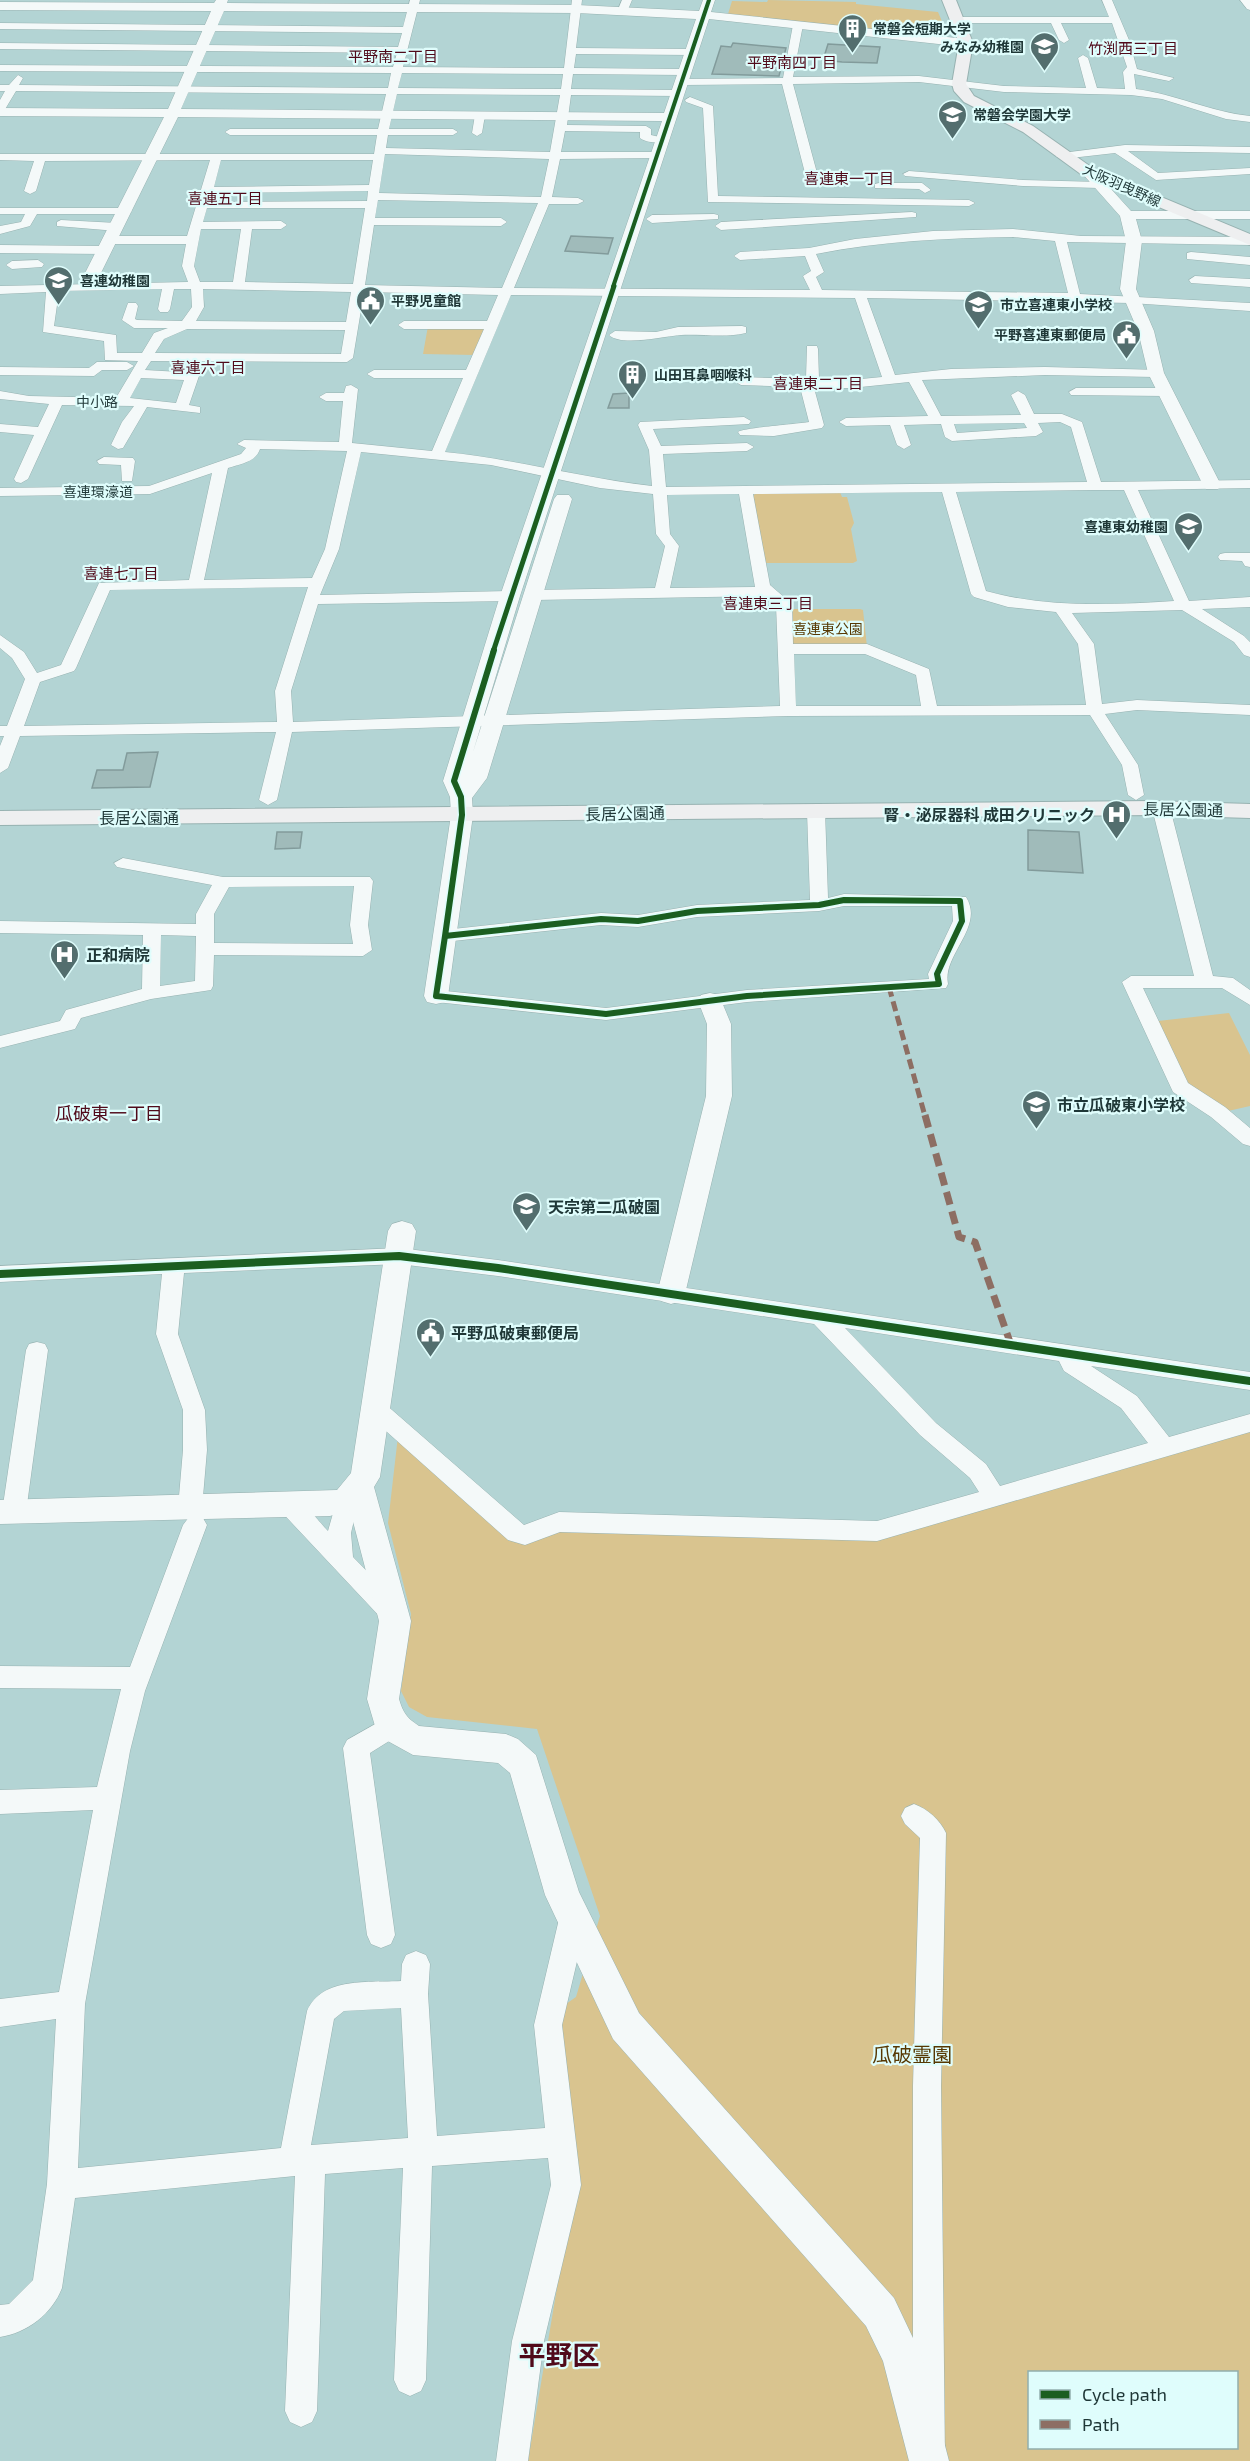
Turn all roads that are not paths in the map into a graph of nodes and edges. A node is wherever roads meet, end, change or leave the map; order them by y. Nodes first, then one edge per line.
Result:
1 (709, 0) edge
2 (721, 0) edge
3 (949, 0) edge
4 (1107, 0) edge
5 (1245, 0) edge
6 (63, 3) edge
7 (120, 4) edge
8 (221, 4) edge
9 (414, 5) edge
10 (577, 5) edge
11 (0, 6) edge
12 (624, 6) edge
13 (1250, 7) edge
14 (709, 16) junction
15 (957, 20) junction
16 (1055, 20) junction
17 (1116, 20) junction
18 (798, 25) junction
19 (0, 26) edge
20 (49, 26) junction
21 (210, 28) junction
22 (407, 30) junction
23 (1064, 34) dead end
24 (966, 43) junction
25 (0, 46) edge
26 (37, 46) junction
27 (201, 48) junction
28 (402, 50) junction
29 (571, 51) junction
30 (692, 52) junction
31 (1083, 58) dead end
32 (0, 68) edge
33 (24, 68) junction
34 (192, 69) junction
35 (397, 71) junction
36 (1132, 71) junction
37 (568, 72) junction
38 (1147, 74) junction
39 (1169, 78) dead end
40 (787, 82) junction
41 (958, 84) junction
42 (686, 86) junction
43 (0, 88) edge
44 (12, 88) junction
45 (183, 90) junction
46 (1092, 90) junction
47 (392, 91) junction
48 (566, 92) junction
49 (1131, 92) junction
50 (1152, 95) junction
51 (0, 112) edge
52 (172, 113) junction
53 (229, 114) junction
54 (386, 115) junction
55 (480, 116) junction
56 (671, 117) junction
57 (1250, 119) edge
58 (562, 122) junction
59 (0, 125) edge
60 (682, 127) dead end
61 (383, 132) junction
62 (453, 132) dead end
63 (477, 133) dead end
64 (663, 139) junction
65 (1116, 148) junction
66 (1250, 150) edge
67 (555, 156) junction
68 (1062, 156) junction
69 (0, 157) edge
70 (151, 157) junction
71 (40, 158) junction
72 (664, 160) junction
73 (218, 166) junction
74 (1250, 171) edge
75 (1088, 172) junction
76 (377, 173) junction
77 (811, 173) dead end
78 (909, 174) dead end
79 (342, 176) dead end
80 (1100, 185) junction
81 (879, 186) dead end
82 (208, 190) junction
83 (923, 190) junction
84 (971, 190) dead end
85 (30, 191) dead end
86 (544, 200) junction
87 (578, 201) dead end
88 (871, 202) junction
89 (927, 203) junction
90 (969, 203) dead end
91 (204, 205) junction
92 (262, 205) junction
93 (0, 211) edge
94 (33, 211) junction
95 (126, 211) junction
96 (654, 213) junction
97 (1189, 214) junction
98 (482, 215) dead end
99 (1127, 215) junction
100 (1250, 215) edge
101 (889, 216) junction
102 (371, 221) junction
103 (392, 221) junction
104 (501, 222) dead end
105 (198, 223) junction
106 (54, 224) dead end
107 (72, 225) junction
108 (281, 225) dead end
109 (247, 226) junction
110 (0, 230) edge
111 (63, 235) dead end
112 (918, 237) junction
113 (1060, 238) junction
114 (111, 239) junction
115 (192, 240) junction
116 (1134, 241) junction
117 (1250, 241) edge
118 (0, 249) edge
119 (28, 249) junction
120 (642, 251) dead end
121 (809, 252) junction
122 (740, 256) dead end
123 (1191, 256) dead end
124 (1250, 261) edge
125 (38, 264) dead end
126 (157, 272) dead end
127 (635, 272) dead end
128 (1196, 280) dead end
129 (1250, 284) edge
130 (87, 285) junction
131 (152, 286) junction
132 (169, 286) junction
133 (195, 286) junction
134 (53, 287) junction
135 (238, 287) junction
136 (0, 290) edge
137 (462, 291) junction
138 (356, 292) junction
139 (505, 292) junction
140 (620, 294) junction
141 (818, 295) junction
142 (860, 295) junction
143 (200, 298) junction
144 (1075, 298) junction
145 (1133, 299) junction
146 (132, 306) dead end
147 (164, 309) dead end
148 (1249, 310) edge
149 (186, 325) junction
150 (404, 325) dead end
151 (446, 325) junction
152 (491, 325) junction
153 (351, 326) junction
154 (742, 330) dead end
155 (615, 335) junction
156 (812, 349) dead end
157 (140, 366) junction
158 (0, 371) edge
159 (1156, 373) junction
160 (374, 374) dead end
161 (471, 374) junction
162 (914, 378) junction
163 (890, 380) junction
164 (741, 381) dead end
165 (810, 384) junction
166 (1076, 392) dead end
167 (1165, 392) junction
168 (1018, 394) dead end
169 (0, 395) edge
170 (326, 397) dead end
171 (57, 401) junction
172 (121, 401) junction
173 (144, 402) junction
174 (1028, 417) junction
175 (895, 420) junction
176 (942, 421) junction
177 (846, 422) dead end
178 (0, 428) edge
179 (43, 432) junction
180 (904, 445) dead end
181 (350, 447) junction
182 (747, 447) dead end
183 (656, 450) junction
184 (437, 455) junction
185 (221, 466) junction
186 (568, 467) junction
187 (127, 478) dead end
188 (21, 479) dead end
189 (1250, 484) edge
190 (1212, 485) junction
191 (1096, 487) junction
192 (1130, 487) junction
193 (948, 488) junction
194 (745, 490) junction
195 (661, 491) junction
196 (0, 492) edge
197 (1225, 557) dead end
198 (1250, 562) edge
199 (196, 582) junction
200 (317, 582) junction
201 (766, 591) junction
202 (662, 592) junction
203 (533, 595) junction
204 (510, 596) junction
205 (312, 600) junction
206 (1250, 602) edge
207 (1183, 604) junction
208 (1060, 608) junction
209 (0, 640) edge
210 (785, 649) junction
211 (1250, 652) edge
212 (33, 679) junction
213 (1095, 710) junction
214 (1250, 710) edge
215 (788, 711) junction
216 (930, 711) junction
217 (470, 722) junction
218 (492, 722) junction
219 (285, 728) junction
220 (6, 731) edge
221 (0, 768) edge
222 (1136, 795) junction
223 (1250, 797) edge
224 (268, 800) junction
225 (0, 802) edge
226 (461, 806) junction
227 (1161, 808) junction
228 (816, 811) junction
229 (1250, 811) edge
230 (0, 818) edge
231 (123, 863) dead end
232 (223, 882) junction
233 (819, 905) junction
234 (0, 927) edge
235 (152, 929) junction
236 (444, 936) junction
237 (205, 940) junction
238 (1205, 982) junction
239 (151, 993) junction
240 (436, 996) joint
241 (1250, 999) edge
242 (710, 1001) junction
243 (0, 1042) edge
244 (1250, 1139) edge
245 (401, 1243) junction
246 (174, 1266) junction
247 (0, 1274) edge
248 (671, 1294) junction
249 (820, 1316) junction
250 (37, 1350) dead end
251 (1068, 1353) junction
252 (1250, 1380) edge
253 (376, 1409) junction
254 (1250, 1423) edge
255 (1163, 1446) junction
256 (353, 1492) junction
257 (994, 1496) junction
258 (287, 1505) junction
259 (7, 1512) edge
260 (193, 1516) junction
261 (341, 1561) junction
262 (394, 1614) junction
263 (0, 1677) edge
264 (139, 1678) junction
265 (393, 1725) junction
266 (109, 1798) junction
267 (0, 1802) edge
268 (914, 1816) dead end
269 (573, 1919) junction
270 (381, 1935) dead end
271 (416, 1964) dead end
272 (414, 1994) junction
273 (71, 2004) junction
274 (0, 2013) edge
275 (561, 2142) junction
276 (420, 2152) junction
277 (302, 2161) junction
278 (62, 2184) junction
279 (0, 2321) edge
280 (410, 2380) dead end
281 (301, 2411) dead end
282 (512, 2461) edge
283 (929, 2461) edge

1 - 14 street
2 - 14 street
3 - 15 main road
4 - 17 street
5 - 13 street
6 - 7 street
6 - 11 street
6 - 20 street
7 - 8 street
8 - 9 street
8 - 21 street
9 - 10 street
9 - 22 street
10 - 12 street
10 - 29 street
12 - 14 street
14 - 18 street
14 - 30 street
14 - 42 street
15 - 16 street
15 - 24 main road
16 - 17 street
16 - 23 street
17 - 36 street
18 - 24 street
18 - 40 street
19 - 20 street
20 - 21 street
20 - 26 street
21 - 22 street
21 - 27 street
22 - 28 street
24 - 41 main road
25 - 26 street
26 - 27 street
26 - 33 street
27 - 28 street
27 - 34 street
28 - 35 street
29 - 30 street
29 - 37 street
30 - 42 street
31 - 46 street
32 - 33 street
33 - 34 street
33 - 44 street
34 - 35 street
34 - 45 street
35 - 37 street
35 - 47 street
36 - 38 street
36 - 49 street
37 - 42 street
37 - 48 street
38 - 39 street
38 - 50 street
40 - 41 street
40 - 42 street
40 - 77 street
41 - 46 street
41 - 68 main road, 大阪羽曳野線
42 - 48 street
42 - 56 street
42 - 60 street
42 - 88 street
43 - 44 street
44 - 45 street
44 - 51 street
45 - 47 street
45 - 52 street
46 - 49 street
47 - 48 street
47 - 54 street
48 - 58 street
49 - 50 street
50 - 57 street
51 - 52 street
51 - 59 street
52 - 53 street
52 - 70 street
53 - 54 street
53 - 61 street
54 - 55 street
54 - 61 street
55 - 58 street
55 - 63 street
56 - 58 street
56 - 64 street
58 - 64 street
58 - 67 street
61 - 62 street
61 - 76 street
64 - 72 street
65 - 66 street
65 - 68 street
65 - 74 street
67 - 72 street
67 - 76 street
67 - 86 street
68 - 75 main road, 大阪羽曳野線
69 - 71 street
70 - 71 street
70 - 73 street
70 - 95 street
71 - 85 street
72 - 96 street
72 - 140 street
73 - 76 street
73 - 76 street
73 - 82 street
75 - 80 street
75 - 97 main road, 大阪羽曳野線
76 - 79 street
76 - 82 street
76 - 86 street
76 - 92 street
76 - 102 street
78 - 80 street
80 - 99 street
81 - 83 street
82 - 91 street
83 - 84 street
83 - 89 street
86 - 87 street
86 - 139 street
88 - 89 street
88 - 101 street
89 - 90 street
89 - 101 street
91 - 92 street
91 - 105 street
92 - 105 street
93 - 94 street
94 - 95 street
94 - 110 street
95 - 114 street
96 - 101 street
96 - 120 street
97 - 99 street
97 - 100 street
97 - 117 main road, 大阪羽曳野線
98 - 103 street
99 - 116 street
101 - 112 street
102 - 103 street
102 - 138 street
103 - 104 street
105 - 109 street
105 - 115 street
106 - 107 street
107 - 111 street
107 - 114 street
108 - 109 street
109 - 135 street
112 - 113 street
112 - 121 street
113 - 116 street
113 - 144 street
114 - 115 street
114 - 119 street
114 - 130 street
115 - 133 street
116 - 117 street
116 - 145 street
118 - 119 street
119 - 125 street
121 - 122 street
121 - 141 street
123 - 124 street
126 - 131 street
127 - 140 street
128 - 129 street
130 - 131 street
130 - 134 street
131 - 132 street
132 - 133 street
132 - 147 street
133 - 135 street
133 - 143 street
134 - 136 street
134 - 157 street
135 - 138 street
137 - 138 street
137 - 139 street
137 - 151 street
138 - 143 street
138 - 153 street
139 - 140 street
139 - 152 street
140 - 141 street
140 - 155 street
140 - 186 street
141 - 142 street
142 - 144 street
142 - 163 street
143 - 149 street
144 - 145 street
145 - 148 street
145 - 159 street
146 - 149 street
149 - 153 street
149 - 157 street
150 - 151 street
151 - 152 street
152 - 161 street
153 - 157 street
154 - 155 street
155 - 186 street
156 - 165 street
157 - 158 street
157 - 172 street
157 - 173 street, 中小路
159 - 162 street
159 - 167 street
160 - 161 street
161 - 184 street
162 - 163 street
162 - 176 street
163 - 165 street
164 - 165 street
165 - 183 street
166 - 167 street
167 - 190 street
168 - 174 street
169 - 171 street, 中小路
170 - 181 street
171 - 172 street, 中小路
171 - 179 street
172 - 173 street, 中小路
173 - 187 street
174 - 176 street
174 - 176 street
174 - 191 street
175 - 176 street
175 - 177 street
175 - 180 street
178 - 179 street
179 - 188 street
181 - 184 street
181 - 185 street, 喜連環濠道
181 - 200 street
182 - 183 street
183 - 195 street
184 - 186 street
185 - 196 street, 喜連環濠道
185 - 199 street
186 - 195 street
186 - 203 street
186 - 204 street
189 - 190 street
190 - 192 street
191 - 192 street
191 - 193 street
192 - 207 street
193 - 194 street
193 - 208 street
194 - 195 street
194 - 201 street
195 - 202 street
197 - 198 street
199 - 200 street
199 - 212 street
200 - 205 street
201 - 202 street
201 - 210 street
202 - 203 street
203 - 218 street
204 - 205 street
204 - 217 street
205 - 219 street
206 - 207 street
207 - 208 street
207 - 211 street
208 - 213 street
209 - 212 street
210 - 215 street
210 - 216 street
212 - 220 street
213 - 214 street
213 - 216 street
213 - 222 street
215 - 216 street
215 - 218 street
217 - 218 street
217 - 219 street
217 - 226 street
218 - 226 street
219 - 220 street
219 - 224 street
220 - 221 street
222 - 223 main road, 長居公園通
222 - 226 main road, 長居公園通
224 - 225 main road, 長居公園通
224 - 226 main road, 長居公園通
226 - 228 main road, 長居公園通
226 - 230 main road, 長居公園通
226 - 236 street
227 - 228 main road, 長居公園通
227 - 229 main road, 長居公園通
227 - 238 street
228 - 233 street
231 - 232 street
232 - 237 street
232 - 237 street
233 - 236 street
233 - 242 street
234 - 235 street
235 - 237 street
235 - 239 street
236 - 240 street
237 - 239 street
238 - 241 street
238 - 244 street
239 - 243 street
240 - 242 street
242 - 248 street
245 - 246 street
245 - 248 street
245 - 253 street
246 - 247 street
246 - 260 street
248 - 249 street
249 - 251 street
249 - 257 street
250 - 259 street
251 - 252 street
251 - 255 street
253 - 256 street
253 - 257 street
254 - 255 street
255 - 257 street
256 - 258 street
256 - 261 street
256 - 262 street
258 - 260 street
258 - 261 street
259 - 260 street
260 - 264 street
261 - 262 street
262 - 265 street
263 - 264 street
264 - 266 street
265 - 269 street
265 - 270 street
266 - 267 street
266 - 273 street
268 - 283 street
269 - 275 street
269 - 283 street
271 - 272 street
272 - 276 street
272 - 277 street
273 - 274 street
273 - 278 street
275 - 276 street
275 - 282 street
276 - 277 street
276 - 280 street
277 - 278 street
277 - 281 street
278 - 279 street

